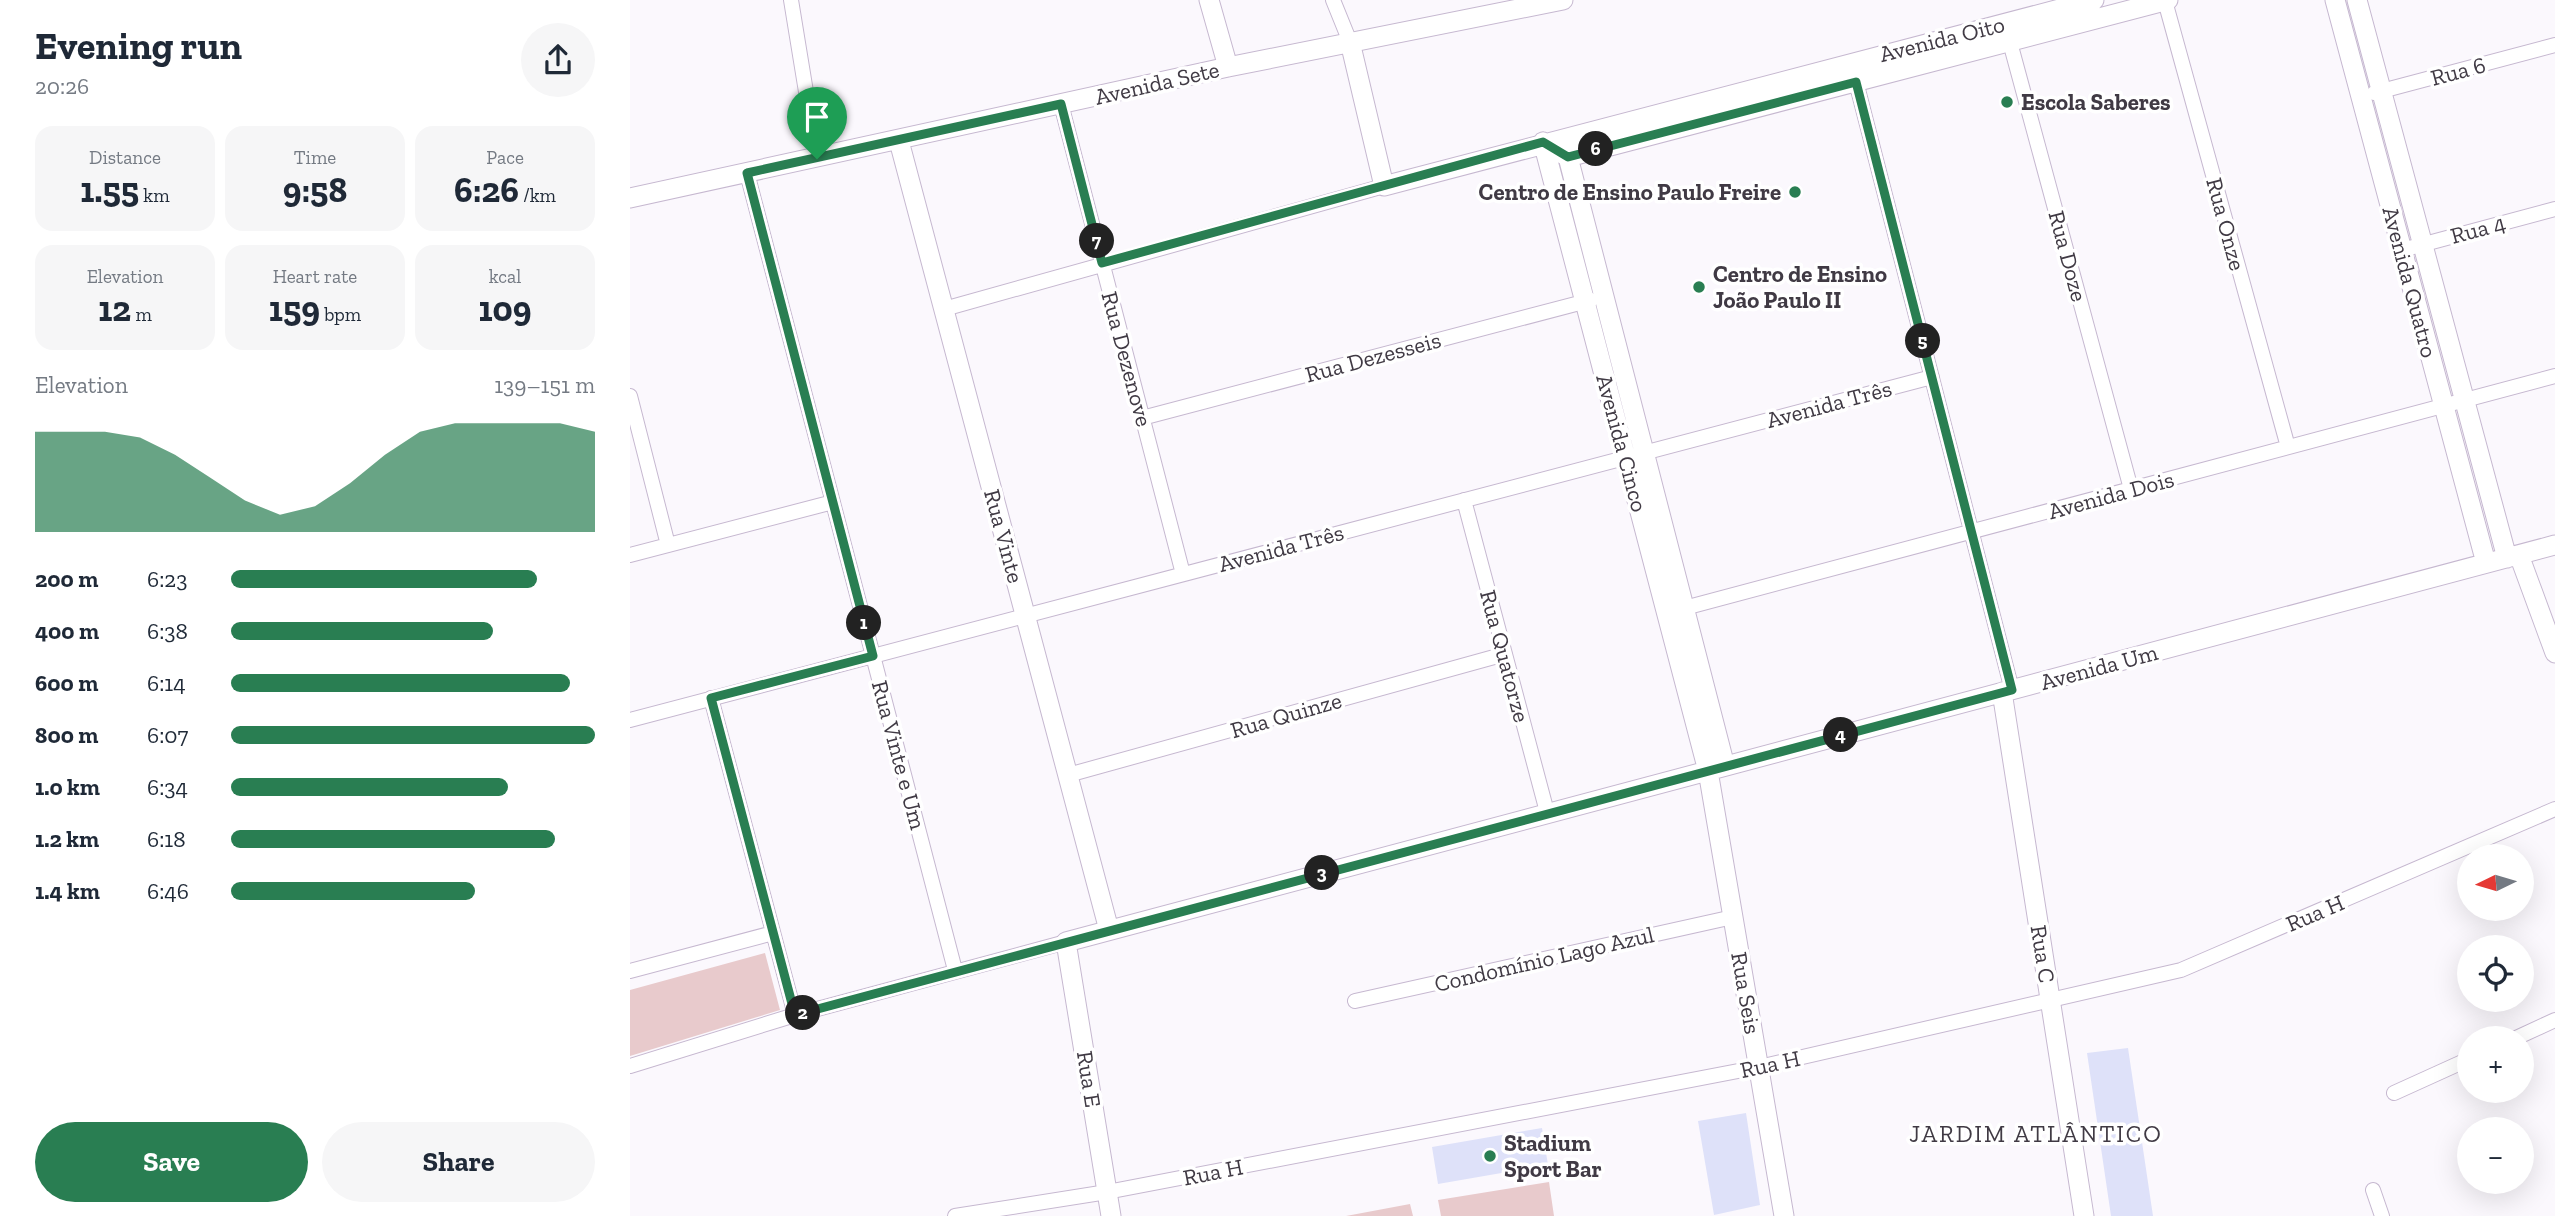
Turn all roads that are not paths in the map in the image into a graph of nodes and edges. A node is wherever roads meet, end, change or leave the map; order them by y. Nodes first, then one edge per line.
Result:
1 (792, 0) edge
2 (1209, 0) edge
3 (1333, 0) edge
4 (2094, 0) edge
5 (2166, 0) edge
6 (2335, 0) edge
7 (2357, 0) edge
8 (1557, 1) edge
9 (2007, 32) junction
10 (1350, 42) junction
11 (2555, 45) edge
12 (1228, 67) junction
13 (1854, 72) junction
14 (2382, 91) junction
15 (2361, 97) junction
16 (1061, 104) junction
17 (899, 141) junction
18 (1543, 142) junction
19 (1568, 157) junction
20 (817, 159) junction
21 (747, 173) junction
22 (1384, 186) junction
23 (630, 198) edge
24 (2555, 209) edge
25 (2423, 244) junction
26 (2402, 250) junction
27 (1102, 263) junction
28 (1595, 300) junction
29 (944, 309) junction
30 (2555, 376) edge
31 (1932, 377) junction
32 (630, 396) edge
33 (2465, 401) junction
34 (2444, 406) junction
35 (1142, 418) junction
36 (2288, 447) junction
37 (1635, 455) junction
38 (2132, 489) junction
39 (1464, 500) junction
40 (832, 502) junction
41 (1973, 531) junction
42 (668, 545) junction
43 (2555, 545) edge
44 (630, 555) edge
45 (2513, 556) junction
46 (2486, 563) junction
47 (1183, 574) junction
48 (1675, 611) junction
49 (1026, 615) junction
50 (2555, 653) edge
51 (1504, 654) junction
52 (873, 656) junction
53 (2007, 691) junction
54 (711, 698) junction
55 (630, 720) edge
56 (1716, 769) junction
57 (1068, 775) junction
58 (2555, 809) edge
59 (1547, 813) junction
60 (1733, 917) junction
61 (1110, 930) junction
62 (773, 933) junction
63 (1066, 942) junction
64 (955, 970) junction
65 (630, 971) edge
66 (2050, 1000) junction
67 (1355, 1001) dead end
68 (795, 1015) junction
69 (2555, 1020) edge
70 (2534, 1030) edge
71 (2457, 1064) edge
72 (630, 1066) edge
73 (1759, 1068) junction
74 (2394, 1093) dead end
75 (2374, 1190) dead end
76 (1107, 1192) junction
77 (955, 1216) edge
78 (1111, 1216) edge
79 (1784, 1216) edge
80 (2084, 1216) edge
81 (2382, 1216) edge

1 - 20 street
2 - 12 street
3 - 10 street
4 - 9 street, Avenida Oito
5 - 9 street
5 - 36 street, Rua Onze
6 - 15 street, Avenida Quatro
7 - 14 street, Avenida Quatro
8 - 10 street, Avenida Sete
9 - 13 street, Avenida Oito
9 - 38 street, Rua Doze
10 - 12 street, Avenida Sete
10 - 22 street
11 - 14 street, Rua 6
12 - 16 street, Avenida Sete
13 - 18 street, Avenida Oito
13 - 19 street
13 - 31 street
14 - 15 street, Rua 6
14 - 25 street, Avenida Quatro
15 - 26 street, Avenida Quatro
16 - 17 street, Avenida Sete
16 - 27 street, Rua Dezenove
17 - 20 street, Avenida Sete
17 - 29 street, Rua Vinte
18 - 19 street
18 - 22 street, Avenida Oito
18 - 28 street, Avenida Cinco
19 - 28 street, Avenida Cinco
20 - 21 street, Avenida Sete
21 - 23 street, Avenida Sete
21 - 40 street, Rua Vinte e Um
22 - 27 street
24 - 25 street, Rua 4
25 - 26 street, Rua 4
25 - 33 street, Avenida Quatro
26 - 34 street, Avenida Quatro
27 - 29 street
27 - 35 street, Rua Dezenove
28 - 35 street, Rua Dezesseis
28 - 37 street, Avenida Cinco
29 - 49 street, Rua Vinte
30 - 33 street, Avenida Dois
31 - 37 street, Avenida Três
31 - 41 street
32 - 42 street
33 - 34 street, Avenida Dois
33 - 45 street, Avenida Quatro
34 - 36 street, Avenida Dois
34 - 46 street, Avenida Quatro
35 - 47 street, Rua Dezenove
36 - 38 street, Avenida Dois
37 - 39 street, Avenida Três
37 - 48 street, Avenida Cinco
38 - 41 street, Avenida Dois
39 - 47 street, Avenida Três
39 - 51 street, Rua Quatorze
40 - 42 street
40 - 52 street, Rua Vinte e Um
41 - 48 street, Avenida Dois
41 - 53 street
42 - 44 street
43 - 45 street, Avenida Um
45 - 46 street, Avenida Um
45 - 50 street, Avenida Quatro
46 - 53 street, Avenida Um
47 - 49 street, Avenida Três
48 - 56 street, Avenida Cinco
49 - 52 street, Avenida Três
49 - 57 street, Rua Vinte
51 - 57 street, Rua Quinze
51 - 59 street, Rua Quatorze
52 - 54 street, Avenida Três
52 - 64 street, Rua Vinte e Um
53 - 56 street, Avenida Um
53 - 66 street, Rua C
54 - 55 street, Avenida Três
54 - 62 street
56 - 59 street, Avenida Um
56 - 60 street, Rua Seis
57 - 61 street, Rua Vinte
58 - 66 street, Rua H
59 - 61 street, Avenida Um
60 - 67 street, Condomínio Lago Azul
60 - 73 street, Rua Seis
61 - 63 street, Avenida Um
62 - 65 street
62 - 68 street
63 - 64 street, Avenida Um
63 - 76 street, Rua E
64 - 68 street, Avenida Um
66 - 73 street, Rua H
66 - 80 street, Rua C
68 - 72 street, Avenida Um
69 - 70 street
71 - 74 street
73 - 76 street, Rua H
73 - 79 street, Rua Seis
75 - 81 street
76 - 77 street, Rua H
76 - 78 street, Rua E

